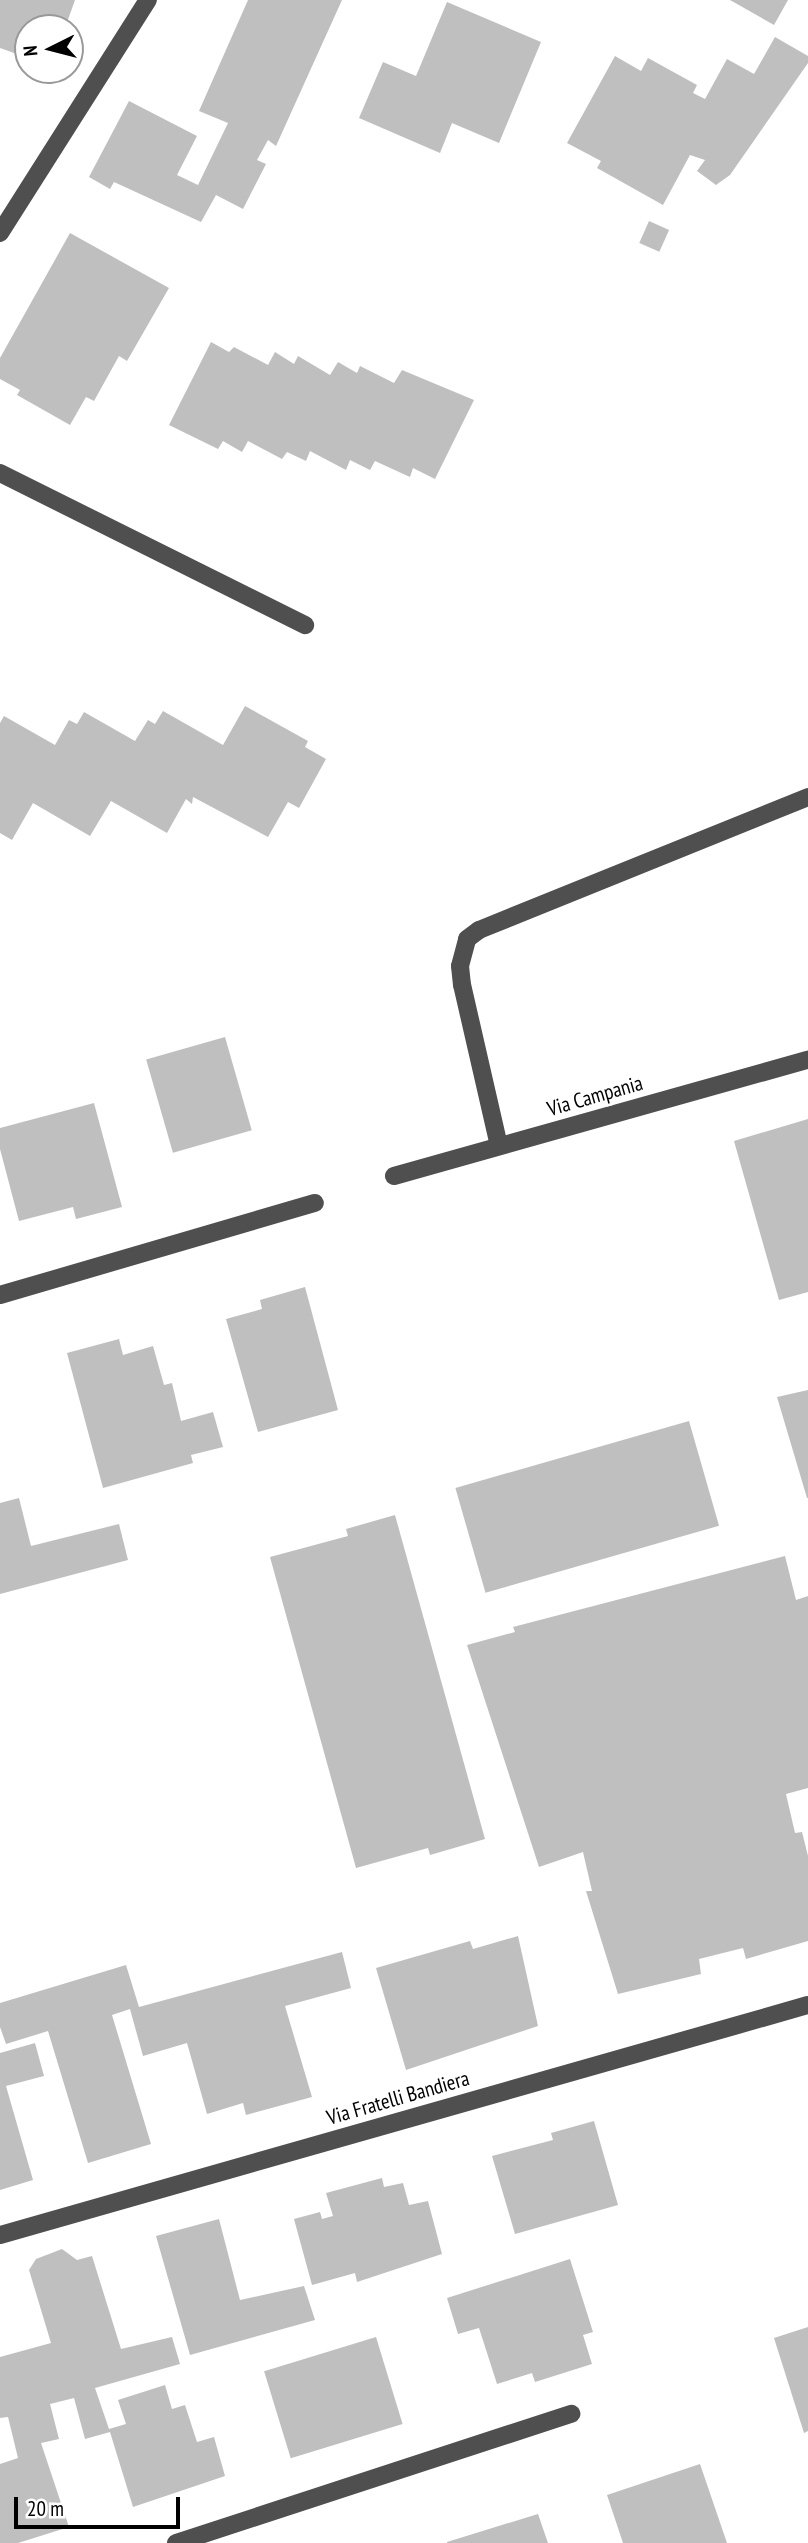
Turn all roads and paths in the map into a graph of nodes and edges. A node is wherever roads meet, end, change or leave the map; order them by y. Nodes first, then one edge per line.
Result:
1 (148, 0) edge
2 (0, 233) edge
3 (0, 473) edge
4 (306, 625) dead end
5 (808, 797) edge
6 (808, 1060) edge
7 (499, 1146) junction
8 (394, 1176) dead end
9 (315, 1203) dead end
10 (0, 1294) edge
11 (808, 2005) edge
12 (0, 2235) edge
13 (571, 2414) dead end
14 (176, 2543) edge

1 - 2 street
3 - 4 street
5 - 7 street
6 - 7 street, Via Campania
7 - 8 street, Via Campania
9 - 10 street
11 - 12 street, Via Fratelli Bandiera
13 - 14 street

